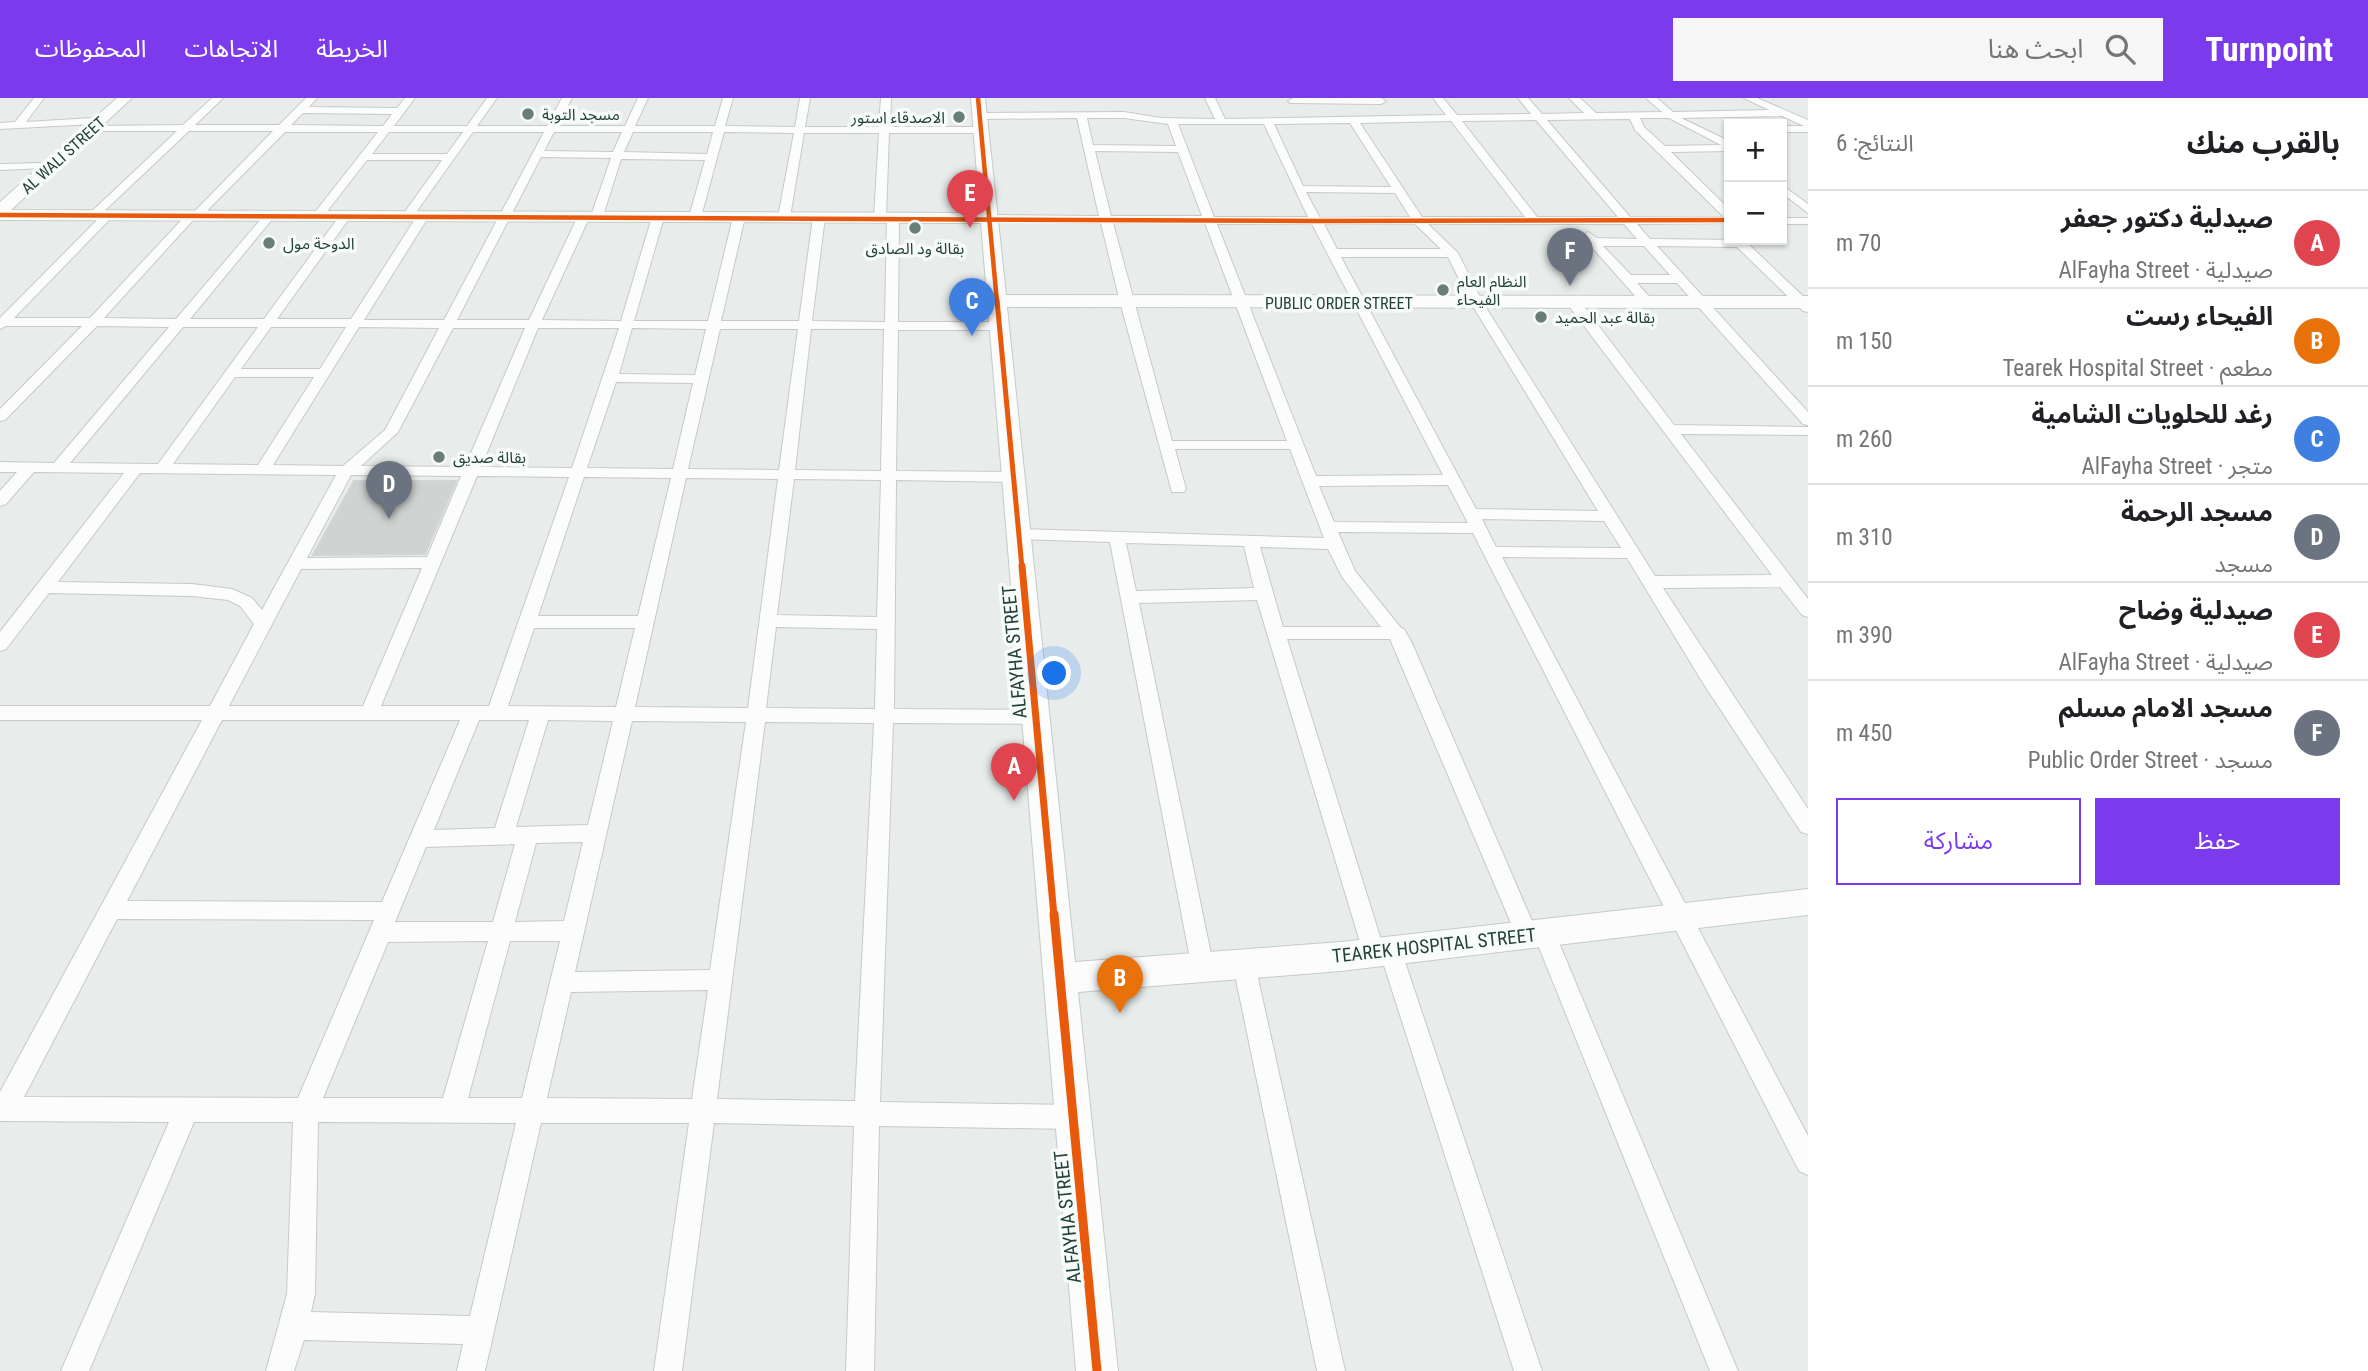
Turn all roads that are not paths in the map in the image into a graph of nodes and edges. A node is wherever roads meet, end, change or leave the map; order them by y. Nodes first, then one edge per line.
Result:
1 (38, 98) edge
2 (117, 98) edge
3 (125, 98) edge
4 (218, 98) edge
5 (312, 98) edge
6 (411, 98) edge
7 (492, 98) edge
8 (567, 98) edge
9 (643, 98) edge
10 (728, 98) edge
11 (805, 98) edge
12 (886, 98) edge
13 (1210, 98) edge
14 (1438, 98) edge
15 (1523, 98) edge
16 (1574, 98) edge
17 (1651, 98) edge
18 (1749, 98) edge
19 (1292, 99) edge
20 (1379, 100) edge
21 (301, 110) junction
22 (400, 111) junction
23 (1787, 113) junction
24 (1631, 114) junction
25 (1667, 114) junction
26 (979, 115) edge
27 (1592, 115) junction
28 (1081, 116) junction
29 (1539, 116) junction
30 (1352, 118) junction
31 (1395, 118) junction
32 (1455, 118) junction
33 (1304, 120) junction
34 (1172, 121) junction
35 (1267, 121) junction
36 (1222, 122) junction
37 (19, 124) junction
38 (93, 124) junction
39 (0, 126) edge
40 (1804, 127) edge
41 (186, 128) junction
42 (282, 128) junction
43 (387, 128) junction
44 (472, 128) junction
45 (1695, 128) junction
46 (1718, 128) dead end
47 (551, 129) junction
48 (628, 129) junction
49 (719, 130) junction
50 (799, 130) junction
51 (884, 130) junction
52 (1808, 137) edge
53 (1724, 143) edge
54 (1724, 146) edge
55 (1091, 148) junction
56 (1183, 149) junction
57 (1662, 149) junction
58 (538, 154) junction
59 (448, 156) junction
60 (617, 156) junction
61 (712, 157) junction
62 (364, 158) junction
63 (41, 166) junction
64 (0, 168) edge
65 (1299, 189) junction
66 (1398, 190) junction
67 (1787, 192) edge
68 (0, 201) edge
69 (1808, 211) edge
70 (0, 213) edge
71 (101, 215) junction
72 (195, 215) junction
73 (270, 215) junction
74 (318, 216) junction
75 (345, 216) junction
76 (415, 216) junction
77 (504, 216) junction
78 (591, 216) junction
79 (658, 216) junction
80 (695, 217) junction
81 (739, 217) junction
82 (784, 217) junction
83 (819, 217) junction
84 (887, 217) junction
85 (988, 218) junction
86 (1107, 218) junction
87 (1724, 218) edge
88 (1534, 219) junction
89 (1573, 219) junction
90 (1626, 219) junction
91 (1724, 219) edge
92 (1211, 220) junction
93 (1317, 221) junction
94 (1787, 221) edge
95 (1808, 221) edge
96 (1419, 222) junction
97 (1724, 241) edge
98 (1593, 242) junction
99 (1647, 242) junction
100 (1743, 245) edge
101 (1333, 253) junction
102 (1452, 253) junction
103 (1628, 279) junction
104 (1681, 279) junction
105 (1126, 302) junction
106 (1240, 302) junction
107 (1358, 302) junction
108 (1477, 303) junction
109 (1574, 303) junction
110 (1649, 303) junction
111 (1703, 303) junction
112 (1806, 304) edge
113 (997, 314) junction
114 (1, 323) edge
115 (92, 324) junction
116 (176, 324) junction
117 (265, 325) junction
118 (353, 325) junction
119 (448, 325) junction
120 (533, 325) junction
121 (805, 325) junction
122 (626, 326) junction
123 (712, 326) junction
124 (891, 326) junction
125 (231, 373) junction
126 (322, 373) junction
127 (610, 378) junction
128 (701, 379) junction
129 (0, 417) edge
130 (1808, 421) edge
131 (1669, 429) junction
132 (1808, 431) edge
133 (1165, 445) junction
134 (1295, 445) junction
135 (0, 467) edge
136 (30, 467) junction
137 (58, 468) junction
138 (135, 469) junction
139 (162, 469) junction
140 (262, 471) junction
141 (345, 472) junction
142 (471, 472) junction
143 (576, 472) junction
144 (680, 474) junction
145 (784, 475) junction
146 (888, 476) junction
147 (1014, 477) junction
148 (1452, 480) junction
149 (1310, 481) junction
150 (1178, 489) dead end
151 (0, 500) edge
152 (1610, 516) junction
153 (1475, 521) junction
154 (1328, 527) junction
155 (1019, 534) junction
156 (1117, 538) junction
157 (1251, 542) junction
158 (1334, 544) junction
159 (1491, 552) junction
160 (1634, 553) junction
161 (432, 562) junction
162 (296, 564) junction
163 (1786, 581) junction
164 (1652, 582) junction
165 (44, 587) junction
166 (1264, 594) junction
167 (1127, 597) junction
168 (1808, 611) edge
169 (768, 621) junction
170 (526, 622) junction
171 (644, 622) junction
172 (886, 623) junction
173 (264, 624) junction
174 (1274, 633) junction
175 (1398, 633) junction
176 (1, 642) edge
177 (0, 713) edge
178 (216, 713) junction
179 (369, 713) junction
180 (496, 713) junction
181 (541, 713) junction
182 (472, 714) junction
183 (624, 714) junction
184 (756, 715) junction
185 (884, 715) junction
186 (1037, 718) junction
187 (1808, 826) edge
188 (595, 833) junction
189 (528, 835) junction
190 (503, 836) junction
191 (419, 839) junction
192 (1808, 902) edge
193 (113, 910) junction
194 (389, 911) junction
195 (1679, 917) junction
196 (502, 931) junction
197 (573, 931) junction
198 (380, 932) junction
199 (1536, 934) junction
200 (1382, 951) junction
201 (1244, 965) junction
202 (1203, 968) junction
203 (1060, 978) junction
204 (719, 980) junction
205 (562, 982) junction
206 (2, 1109) edge
207 (306, 1109) junction
208 (186, 1110) junction
209 (452, 1110) junction
210 (533, 1110) junction
211 (702, 1111) junction
212 (867, 1114) junction
213 (1073, 1117) junction
214 (1808, 1162) edge
215 (294, 1326) junction
216 (480, 1330) junction
217 (75, 1371) edge
218 (280, 1371) edge
219 (471, 1371) edge
220 (668, 1371) edge
221 (860, 1371) edge
222 (1097, 1371) edge
223 (1331, 1371) edge
224 (1528, 1371) edge
225 (1724, 1371) edge

1 - 37 street
2 - 38 street, AL WALI STREET
3 - 38 street, AL WALI STREET
4 - 41 street
5 - 21 street
6 - 22 street
7 - 44 street
8 - 47 street
9 - 48 street
10 - 49 street
11 - 50 street
12 - 51 street
13 - 36 street
14 - 32 street
15 - 29 street
16 - 27 street
17 - 25 street
18 - 23 street
19 - 20 street
19 - 33 street
20 - 31 street
21 - 22 street
21 - 42 street
22 - 43 street
23 - 25 street
23 - 40 street
24 - 25 street
24 - 27 street
24 - 57 street
25 - 45 street
26 - 28 street
26 - 51 street
26 - 85 street, ALFAYHA STREET
27 - 29 street
28 - 34 street
28 - 55 street
29 - 32 street
29 - 90 street
30 - 31 street
30 - 33 street
30 - 66 street
31 - 32 street
32 - 88 street
33 - 35 street
34 - 36 street
34 - 56 street
35 - 36 street
35 - 65 street
37 - 38 street
37 - 39 street
38 - 41 street
38 - 63 street, AL WALI STREET
38 - 70 street, AL WALI STREET
40 - 52 street
41 - 42 street
41 - 71 street
42 - 43 street
42 - 72 street
43 - 44 street
43 - 62 street
44 - 47 street
44 - 59 street
45 - 46 street
45 - 53 street
47 - 48 street
47 - 58 street
48 - 49 street
48 - 60 street
49 - 50 street
49 - 61 street
50 - 51 street
50 - 82 street
51 - 84 street
54 - 57 street
55 - 56 street
55 - 86 street
56 - 92 street
57 - 87 street
58 - 60 street
58 - 77 street
59 - 62 street
59 - 76 street
60 - 61 street
60 - 78 street
61 - 80 street
62 - 74 street
63 - 64 street
63 - 68 street, AL WALI STREET
65 - 66 street
65 - 93 street
66 - 96 street
67 - 69 street
70 - 71 street
71 - 72 street
71 - 114 street
72 - 73 street
72 - 115 street
73 - 74 street
73 - 116 street
74 - 75 street
75 - 76 street
75 - 117 street
76 - 77 street
76 - 118 street
77 - 78 street
77 - 119 street
78 - 79 street
78 - 120 street
79 - 80 street
79 - 122 street
80 - 81 street
81 - 82 street
81 - 123 street
82 - 83 street
83 - 84 street
83 - 121 street
84 - 85 street
84 - 124 street
85 - 86 street
85 - 113 street, ALFAYHA STREET
86 - 92 street
86 - 105 street
88 - 89 street
88 - 96 street
89 - 90 street
89 - 98 street
90 - 91 street
90 - 99 street
92 - 93 street
92 - 106 street
93 - 96 street
93 - 101 street
94 - 95 street
96 - 102 street
97 - 99 street
98 - 99 street
98 - 103 street
99 - 104 street
100 - 112 street
101 - 102 street
101 - 107 street
102 - 108 street
103 - 104 street
103 - 110 street
104 - 111 street
105 - 106 street, PUBLIC ORDER STREET
105 - 113 street, PUBLIC ORDER STREET
105 - 133 street
106 - 107 street, PUBLIC ORDER STREET
106 - 134 street
107 - 108 street, PUBLIC ORDER STREET
107 - 148 street
108 - 109 street, PUBLIC ORDER STREET
108 - 152 street
109 - 110 street, PUBLIC ORDER STREET
109 - 131 street
110 - 111 street, PUBLIC ORDER STREET
111 - 112 street, PUBLIC ORDER STREET
111 - 130 street
113 - 124 street
113 - 147 street, ALFAYHA STREET
114 - 115 street
115 - 116 street
115 - 129 street
116 - 117 street
116 - 137 street
117 - 118 street
117 - 125 street
118 - 119 street
118 - 126 street
119 - 120 street
119 - 141 street
120 - 122 street
120 - 142 street
121 - 123 street
121 - 124 street
121 - 145 street
122 - 123 street
122 - 127 street
123 - 128 street
124 - 146 street
125 - 126 street
125 - 139 street
126 - 140 street
127 - 128 street
127 - 143 street
128 - 144 street
131 - 132 street
131 - 163 street
133 - 134 street
133 - 150 street
134 - 149 street
135 - 136 street
136 - 137 street
136 - 151 street
137 - 138 street
138 - 139 street
138 - 165 street
139 - 140 street
140 - 141 street
141 - 142 street
141 - 162 street
142 - 143 street
142 - 161 street
143 - 144 street
143 - 170 street
144 - 145 street
144 - 171 street
145 - 146 street
145 - 169 street
146 - 147 street
146 - 172 street
147 - 155 street, ALFAYHA STREET
148 - 149 street
148 - 153 street
149 - 154 street
152 - 153 street
152 - 160 street
153 - 154 street
153 - 159 street
154 - 158 street
155 - 156 street
155 - 186 street, ALFAYHA STREET
156 - 157 street
156 - 167 street
157 - 158 street
157 - 166 street
158 - 175 street
159 - 160 street
159 - 195 street
160 - 164 street
161 - 162 street
161 - 179 street
162 - 173 street
163 - 164 street
163 - 168 street
164 - 187 street
165 - 173 street
165 - 176 street
166 - 167 street
166 - 174 street
167 - 202 street
169 - 172 street
169 - 184 street
170 - 171 street
170 - 180 street
171 - 183 street
172 - 185 street
173 - 178 street
174 - 175 street
174 - 200 street
175 - 199 street
177 - 178 street
178 - 179 street
178 - 193 street
179 - 182 street
180 - 181 street
180 - 182 street
181 - 183 street
181 - 190 street
182 - 191 street
183 - 184 street
183 - 188 street
184 - 185 street
184 - 204 street
185 - 186 street
185 - 212 street
186 - 203 street, ALFAYHA STREET
188 - 189 street
188 - 197 street
189 - 190 street
189 - 196 street
190 - 191 street
191 - 194 street
192 - 195 street, TEAREK HOSPITAL STREET
193 - 194 street
193 - 206 street
194 - 198 street
195 - 199 street, TEAREK HOSPITAL STREET
195 - 214 street
196 - 197 street
196 - 198 street
196 - 209 street
197 - 205 street
198 - 207 street
199 - 200 street, TEAREK HOSPITAL STREET
199 - 225 street
200 - 201 street, TEAREK HOSPITAL STREET
200 - 224 street
201 - 202 street, TEAREK HOSPITAL STREET
201 - 223 street
202 - 203 street, TEAREK HOSPITAL STREET
203 - 213 street, ALFAYHA STREET
204 - 205 street
204 - 211 street
205 - 210 street
206 - 208 street
207 - 208 street
207 - 209 street
207 - 215 street
208 - 217 street
209 - 210 street
210 - 211 street
210 - 216 street
211 - 212 street
211 - 220 street
212 - 213 street
212 - 221 street
213 - 222 street, ALFAYHA STREET
215 - 216 street
215 - 218 street
216 - 219 street

